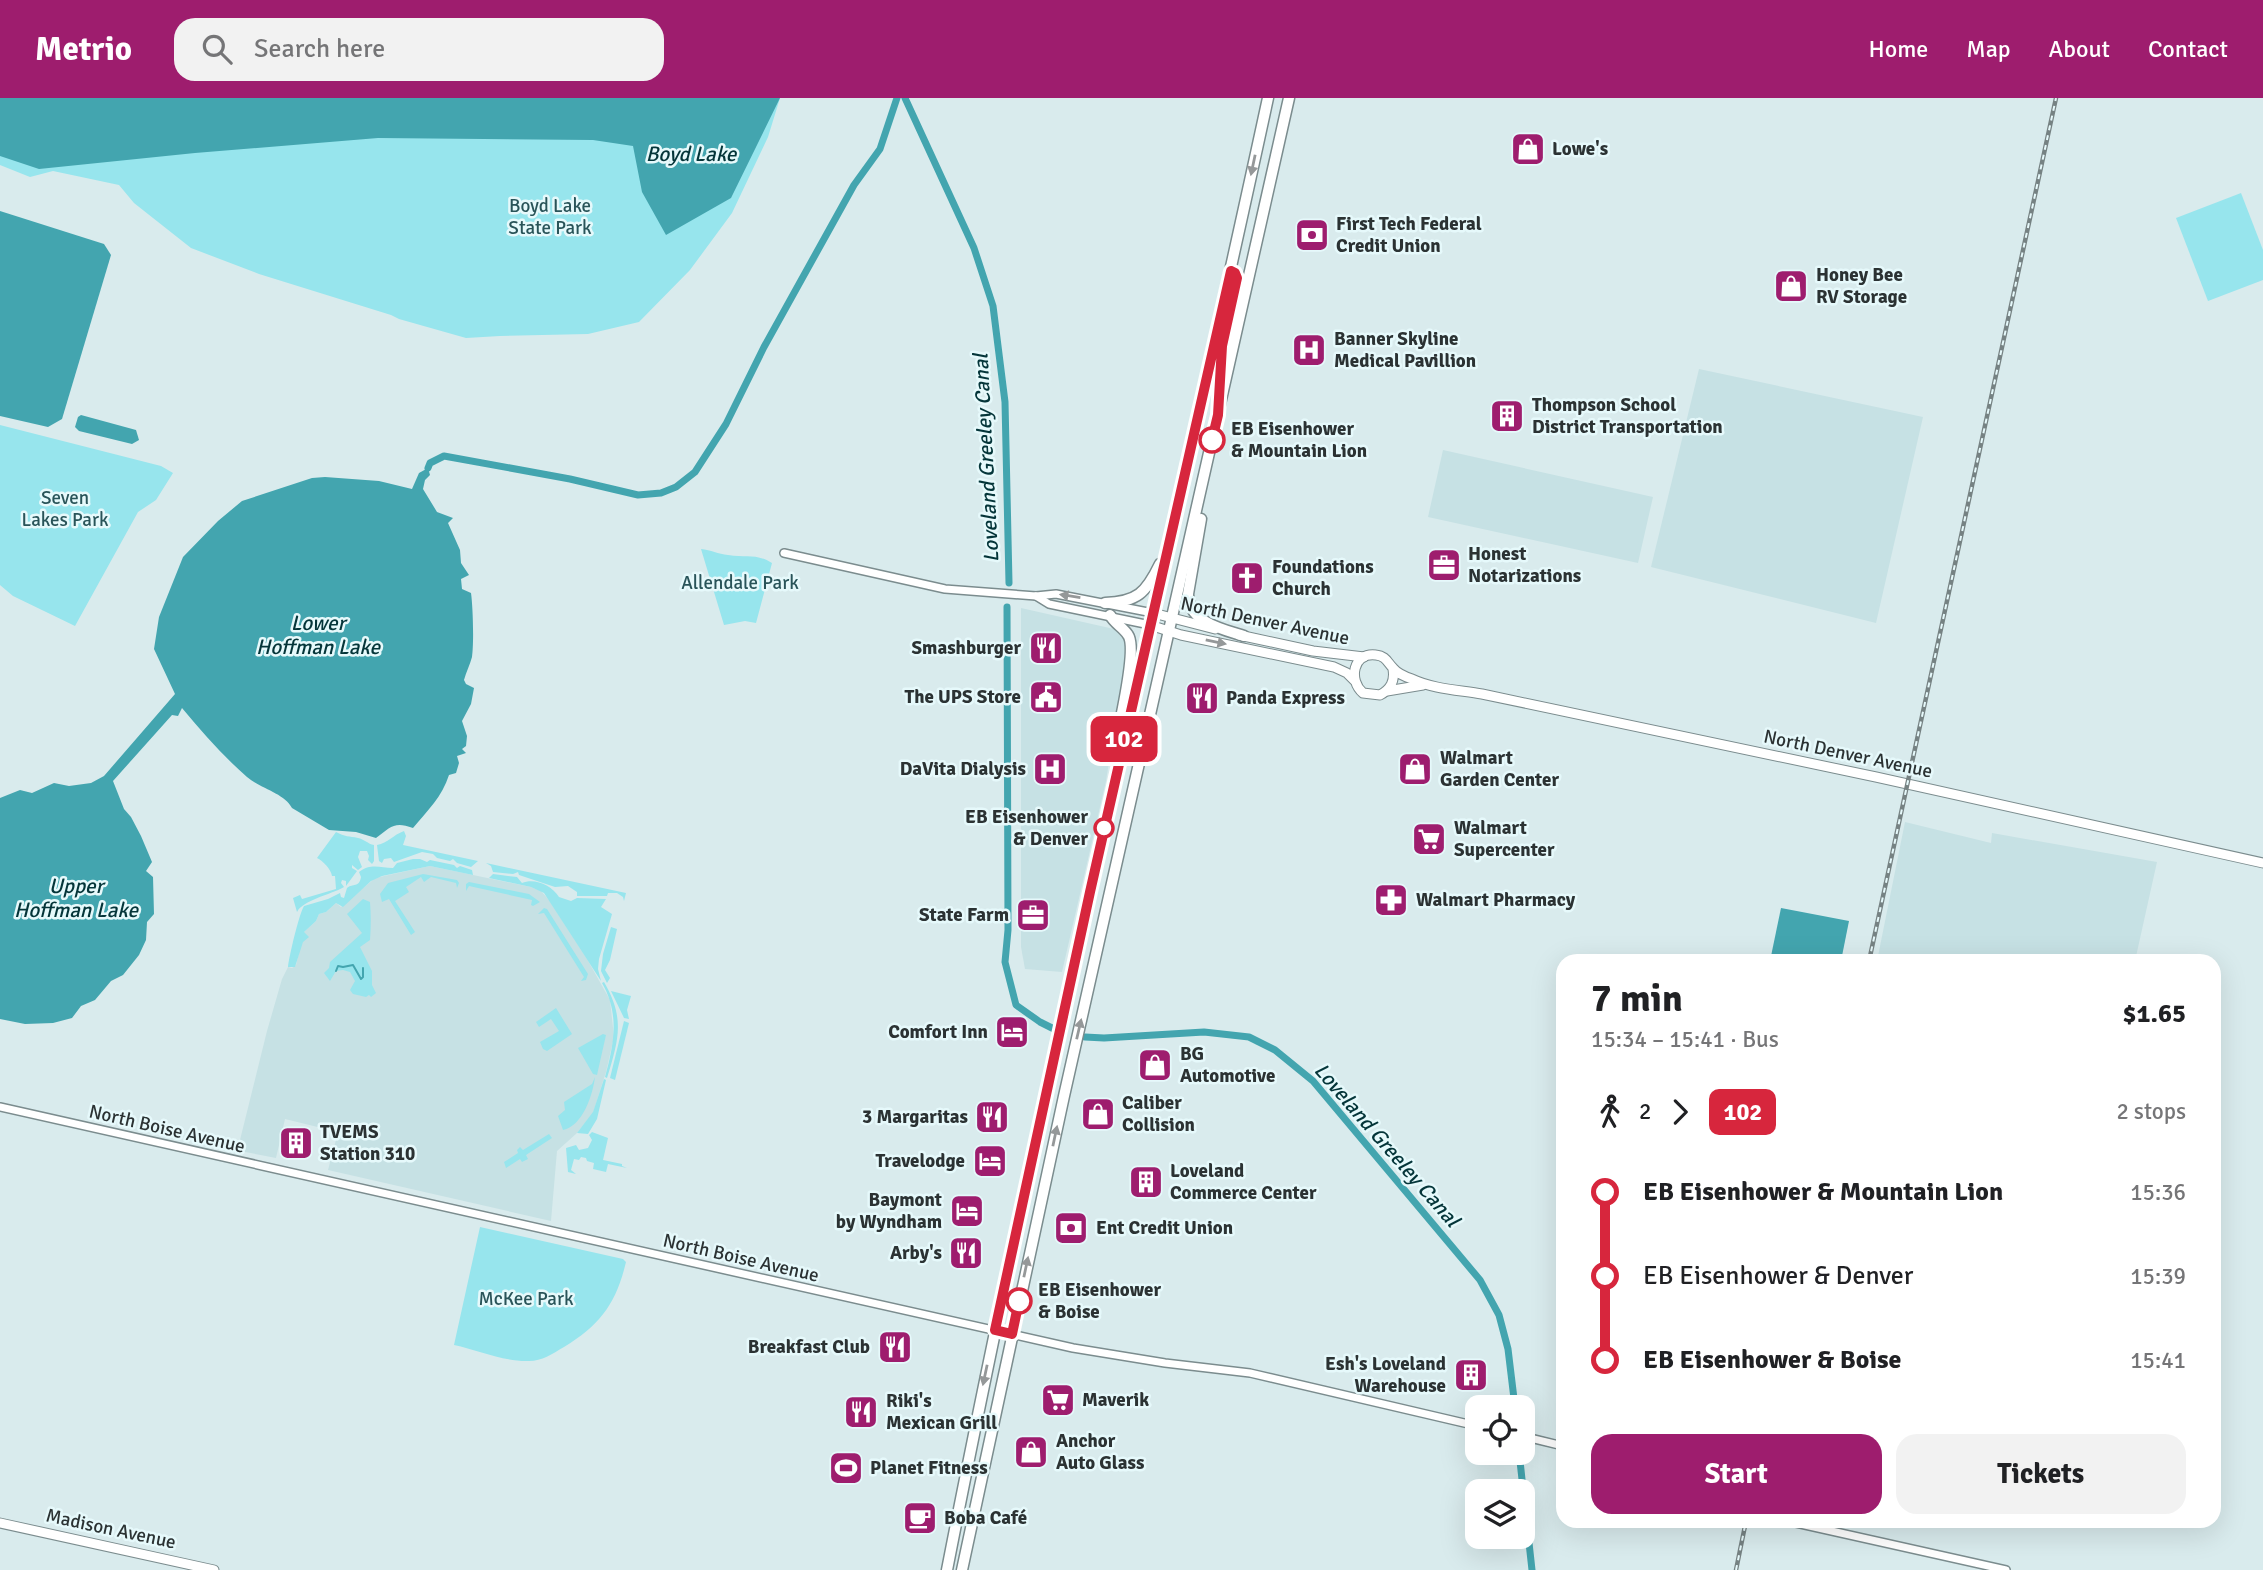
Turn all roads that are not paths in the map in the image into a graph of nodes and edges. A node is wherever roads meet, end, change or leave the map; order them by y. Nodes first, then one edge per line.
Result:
1 (1268, 98) edge
2 (1289, 99) edge
3 (1231, 271) junction
4 (1218, 415) junction
5 (1175, 515) junction
6 (784, 553) dead end
7 (1036, 596) junction
8 (1105, 603) junction
9 (1110, 615) junction
10 (1151, 619) junction
11 (1170, 625) junction
12 (1244, 636) junction
13 (1364, 657) junction
14 (1393, 669) junction
15 (1354, 680) junction
16 (1424, 685) junction
17 (1387, 691) junction
18 (1125, 735) junction
19 (2263, 863) edge
20 (0, 1107) edge
21 (995, 1330) junction
22 (1012, 1334) junction
23 (1465, 1423) edge
24 (1535, 1440) edge
25 (1556, 1445) edge
26 (967, 1463) junction
27 (0, 1523) edge
28 (1818, 1528) edge
29 (970, 1529) junction
30 (214, 1570) edge
31 (947, 1570) edge
32 (962, 1570) edge
33 (2006, 1570) edge

1 -> 3 highway
2 - 4 highway
3 - 4 highway
3 - 5 highway
4 - 11 highway
4 - 12 highway
5 - 8 highway
5 - 10 highway
6 - 7 street, North Denver Avenue
8 -> 7 street, North Denver Avenue
7 - 9 street, North Denver Avenue
8 - 10 street, North Denver Avenue
9 - 10 street, North Denver Avenue
9 - 18 highway
10 - 11 main road, North Denver Avenue
10 - 18 highway
11 - 12 main road, North Denver Avenue
11 -> 15 main road, North Denver Avenue
22 -> 11 highway
12 - 13 main road, North Denver Avenue
13 - 14 main road
13 - 15 main road
14 - 16 main road, North Denver Avenue
14 - 17 main road
15 - 17 main road
16 - 17 main road, North Denver Avenue
16 - 19 main road, North Denver Avenue
18 - 21 highway
20 - 21 street, North Boise Avenue
21 - 22 street, North Boise Avenue
21 -> 26 highway
22 - 23 street, North Boise Avenue
22 - 29 highway
24 - 25 street
26 - 29 highway
26 - 31 highway
27 - 30 main road, Madison Avenue
28 - 33 street
29 - 32 highway

